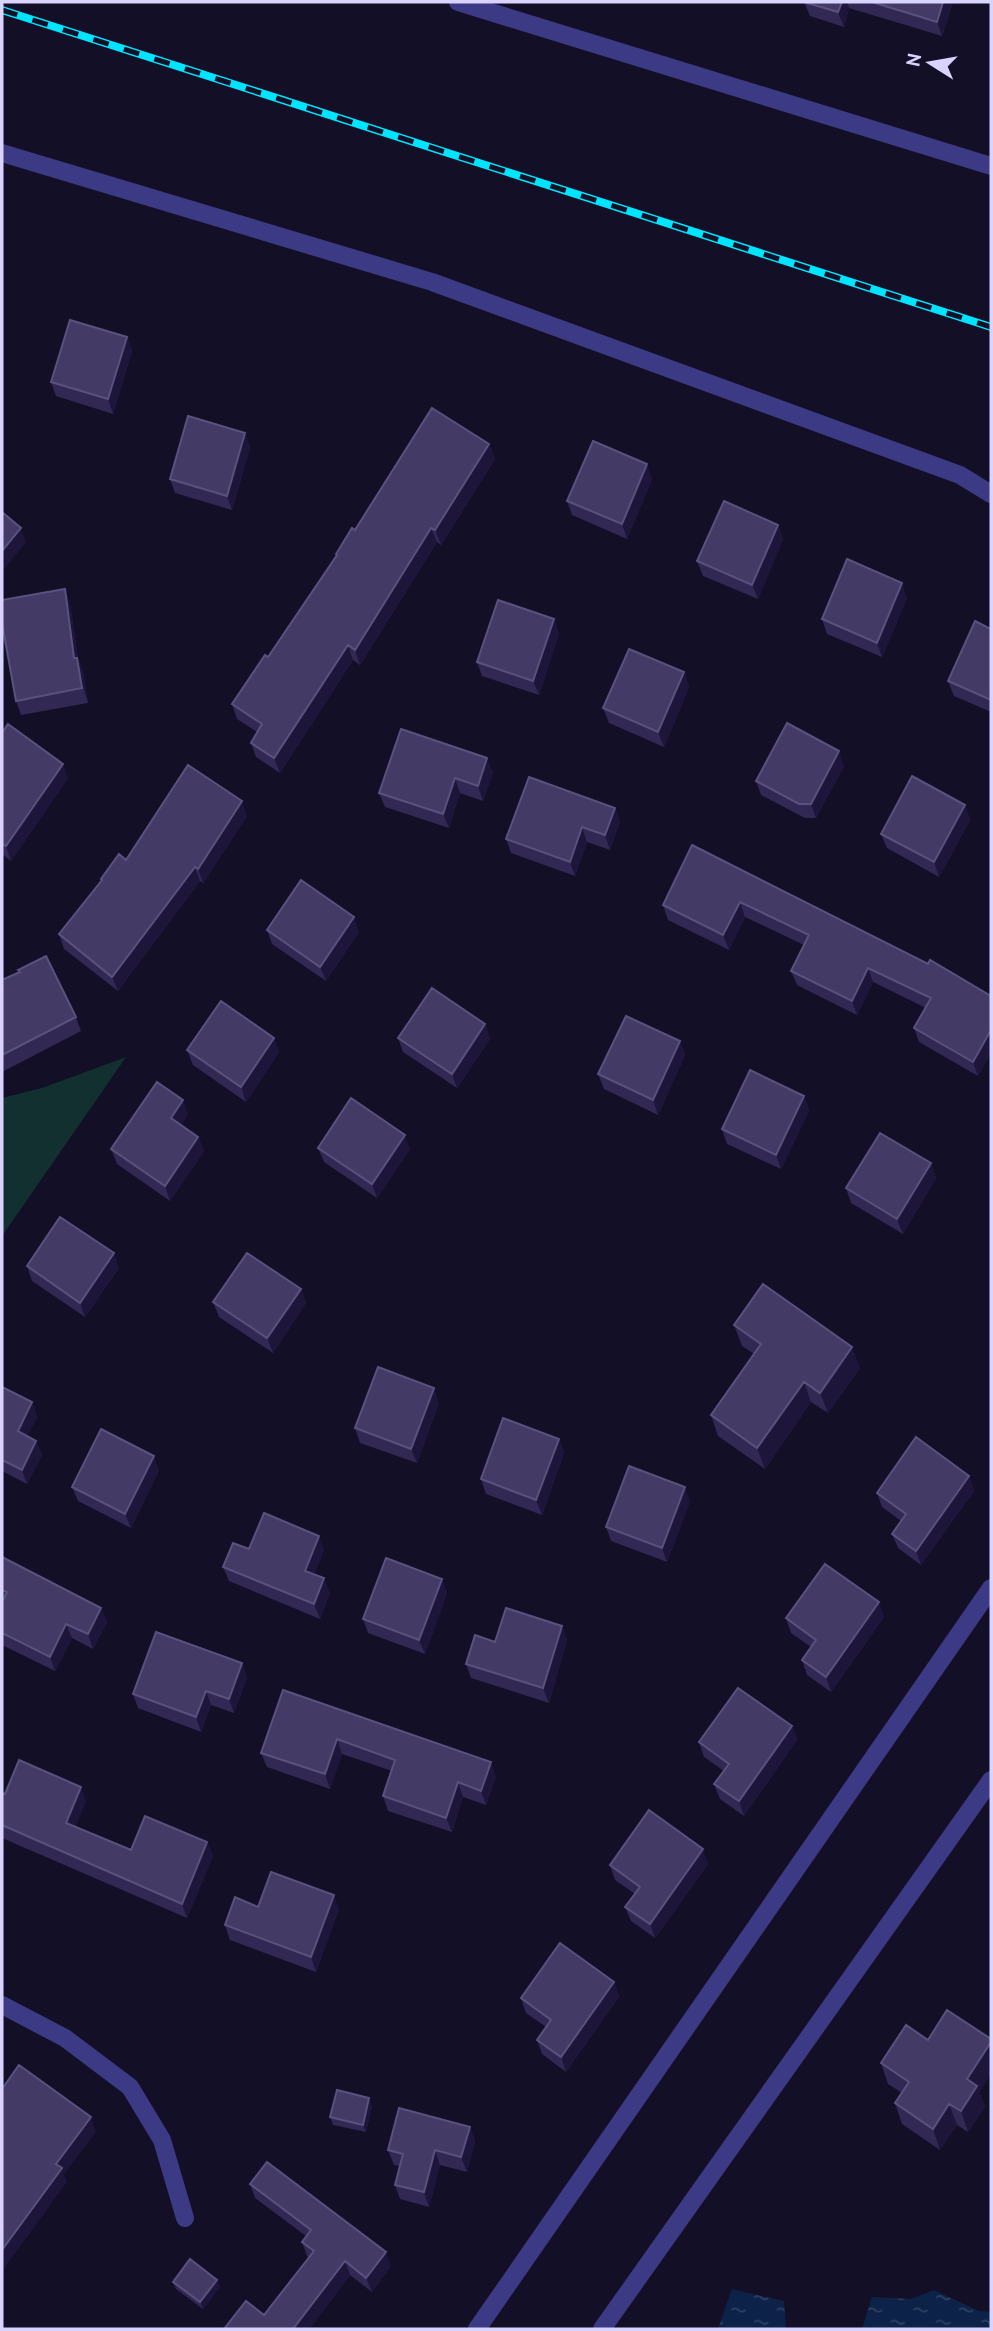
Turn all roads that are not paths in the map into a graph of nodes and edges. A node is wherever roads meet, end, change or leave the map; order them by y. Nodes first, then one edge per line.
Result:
1 (458, 2) edge
2 (2, 153) edge
3 (991, 166) edge
4 (991, 494) edge
5 (991, 1588) edge
6 (991, 1780) edge
7 (2, 2005) edge
8 (184, 2218) dead end
9 (477, 2329) edge
10 (602, 2329) edge

1 - 3 street
2 - 4 street
5 - 9 street
6 - 10 street
7 - 8 street

